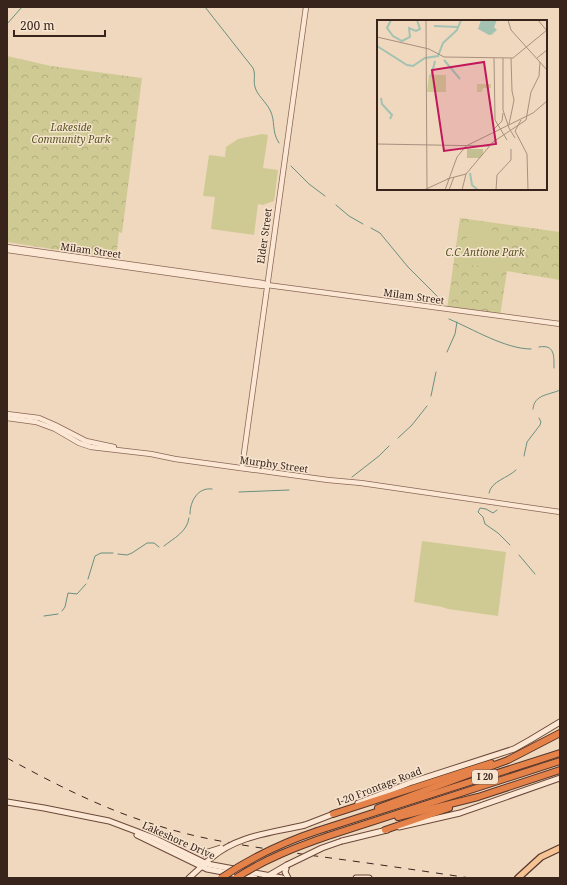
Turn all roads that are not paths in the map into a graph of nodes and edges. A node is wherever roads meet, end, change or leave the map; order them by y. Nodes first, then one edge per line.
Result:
1 (306, 7) edge
2 (7, 247) edge
3 (7, 250) edge
4 (267, 285) junction
5 (560, 324) edge
6 (7, 414) edge
7 (7, 418) edge
8 (121, 449) junction
9 (242, 468) junction
10 (560, 512) edge
11 (560, 722) edge
12 (560, 733) edge
13 (537, 745) junction
14 (560, 753) edge
15 (560, 761) edge
16 (560, 770) edge
17 (560, 778) edge
18 (478, 797) junction
19 (7, 802) edge
20 (333, 814) junction
21 (116, 824) junction
22 (328, 827) junction
23 (350, 829) junction
24 (386, 830) junction
25 (233, 843) junction
26 (171, 846) junction
27 (560, 848) edge
28 (187, 859) junction
29 (203, 864) junction
30 (288, 865) junction
31 (190, 877) edge
32 (267, 877) edge
33 (221, 878) edge
34 (236, 878) edge
35 (255, 878) edge
36 (282, 878) edge
37 (288, 878) edge
38 (356, 878) edge
39 (369, 878) edge
40 (518, 878) edge

1 - 4 street, Elder Street
2 - 4 street, Milam Street
3 - 4 street, Milam Street
4 - 5 street, Milam Street
4 - 9 street, Elder Street
6 - 8 street, Murphy Street
7 - 8 street, Murphy Street
8 - 9 street, Murphy Street
9 - 10 street, Murphy Street
11 - 20 main road, I-20 Frontage Road
12 - 13 highway
13 - 20 highway
13 - 22 highway
14 - 22 highway, I 20
15 - 23 highway, I 20
16 - 18 highway
17 - 24 main road
18 - 23 highway
18 - 24 highway
19 - 21 main road, Lakeshore Drive
20 - 25 main road, I-20 Frontage Road, bridge
21 - 26 main road, Lakeshore Drive
21 - 28 main road, Lakeshore Drive
22 - 33 highway, I 20, bridge
23 - 34 highway, I 20, bridge
24 - 30 main road, bridge
25 - 26 main road, bridge
25 - 29 main road, I-20 Frontage Road, bridge
26 - 29 main road, Lakeshore Drive
27 - 40 main road
28 - 29 main road, Lakeshore Drive
28 - 31 main road
29 - 31 main road, I-20 Frontage Road
29 - 32 main road, Lakeshore Drive
29 - 35 main road, Lakeshore Drive
30 - 32 main road
30 - 37 main road
32 - 36 main road, Lakeshore Drive
38 - 39 main road

